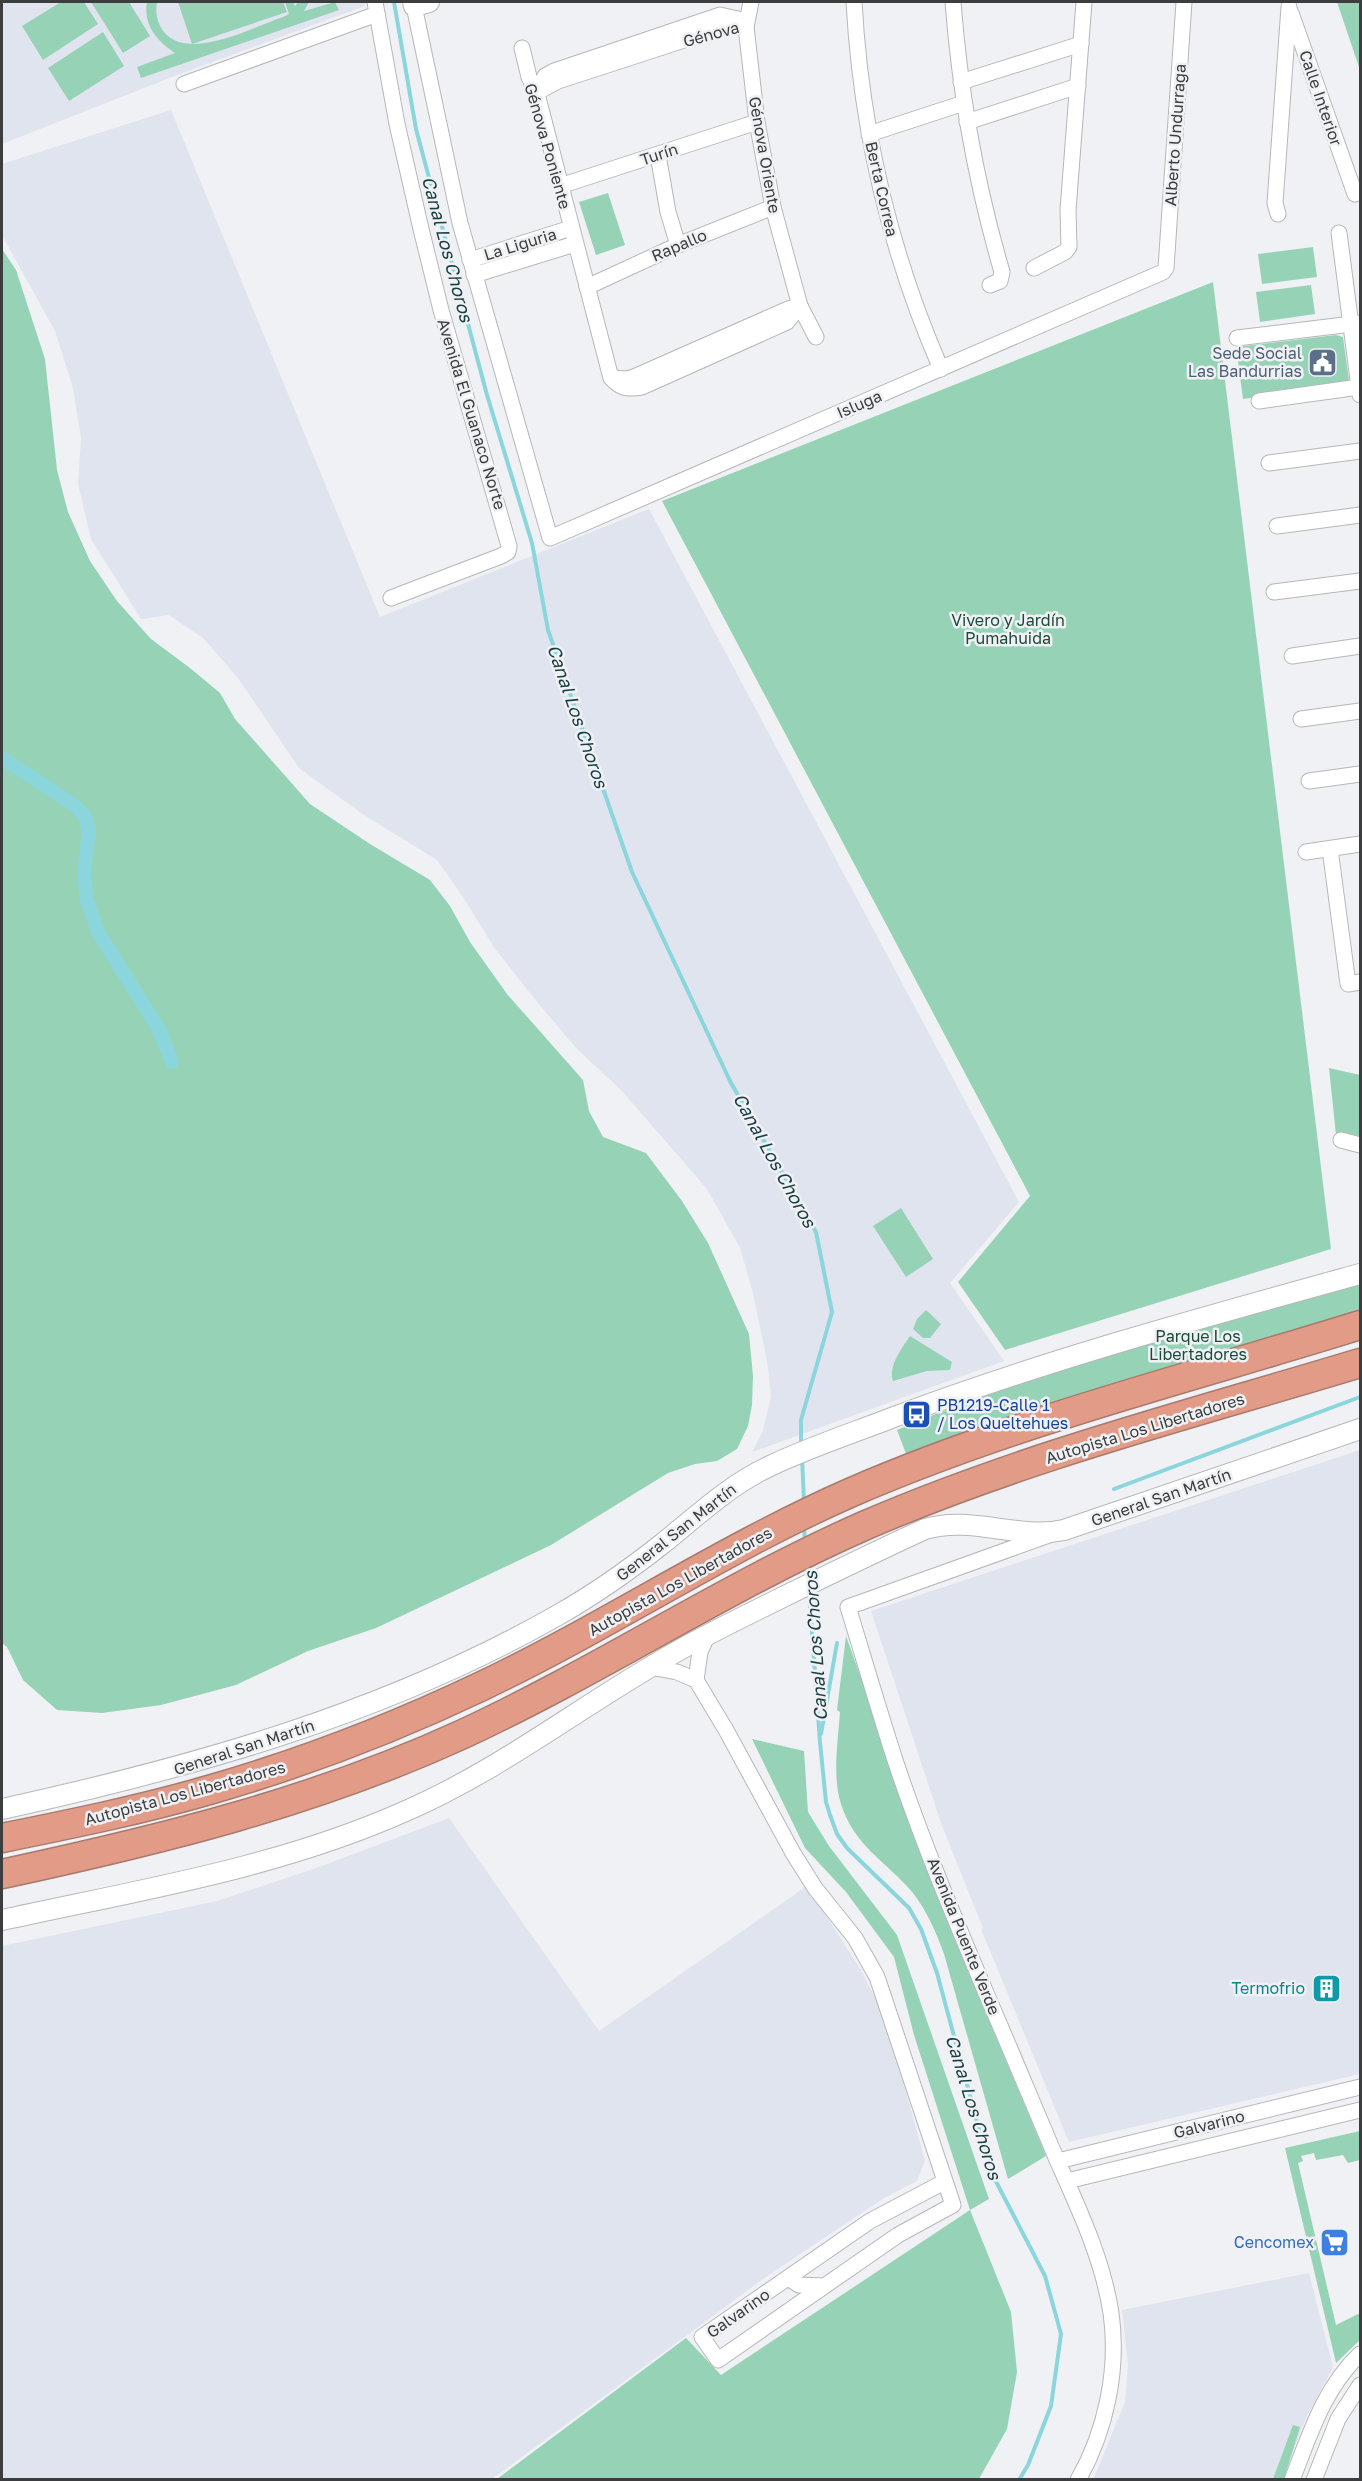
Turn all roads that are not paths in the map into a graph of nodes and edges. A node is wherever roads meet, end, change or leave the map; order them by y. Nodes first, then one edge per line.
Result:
1 (751, 2) edge
2 (854, 2) edge
3 (953, 2) edge
4 (1084, 2) edge
5 (1184, 2) edge
6 (418, 3) edge
7 (1288, 4) edge
8 (376, 8) edge
9 (746, 27) junction
10 (1081, 44) junction
11 (522, 48) dead end
12 (961, 82) junction
13 (184, 84) dead end
14 (1078, 86) junction
15 (537, 94) junction
16 (964, 103) junction
17 (757, 122) junction
18 (967, 122) junction
19 (869, 134) junction
20 (658, 155) junction
21 (560, 186) junction
22 (1355, 194) dead end
23 (773, 207) junction
24 (1278, 214) dead end
25 (571, 228) junction
26 (1339, 233) dead end
27 (575, 244) junction
28 (678, 245) junction
29 (470, 260) junction
30 (1034, 268) dead end
31 (1166, 268) joint
32 (474, 275) junction
33 (990, 285) dead end
34 (587, 287) junction
35 (800, 306) junction
36 (1356, 323) edge
37 (816, 337) dead end
38 (1237, 338) dead end
39 (941, 369) junction
40 (1360, 391) edge
41 (1259, 401) dead end
42 (1360, 451) edge
43 (1269, 463) dead end
44 (1360, 514) edge
45 (1276, 526) dead end
46 (1360, 581) edge
47 (1274, 592) dead end
48 (391, 598) dead end
49 (1360, 646) edge
50 (1292, 656) dead end
51 (1360, 711) edge
52 (1301, 719) dead end
53 (1360, 774) edge
54 (1309, 781) dead end
55 (1360, 844) edge
56 (1330, 849) junction
57 (1306, 852) dead end
58 (1354, 983) edge
59 (1341, 1140) dead end
60 (1360, 1145) edge
61 (1360, 1274) edge
62 (1360, 1326) edge
63 (1360, 1363) edge
64 (1360, 1429) edge
65 (1064, 1530) junction
66 (708, 1634) junction
67 (650, 1667) junction
68 (696, 1680) junction
69 (2, 1809) edge
70 (2, 1838) edge
71 (2, 1874) edge
72 (2, 1920) edge
73 (1360, 2087) edge
74 (1360, 2110) edge
75 (1197, 2127) junction
76 (1202, 2149) junction
77 (1058, 2161) junction
78 (1067, 2181) junction
79 (944, 2182) junction
80 (788, 2278) junction
81 (824, 2286) junction
82 (1360, 2354) edge
83 (1360, 2385) edge
84 (1078, 2480) edge
85 (1292, 2480) edge
86 (1314, 2480) edge

1 - 9 street, Génova Oriente
2 - 19 street, Berta Correa
3 - 12 street
4 - 10 street
5 - 31 street, Alberto Undurraga
6 - 29 street
7 - 22 street, Calle Interior
7 - 24 street
8 - 13 street
8 - 48 street, Avenida El Guanaco Norte
9 - 15 street, Génova
9 - 17 street, Génova Oriente
10 - 12 street
10 - 14 street
11 - 15 street, Génova Poniente
12 - 16 street
14 - 18 street
14 - 30 street
15 - 21 street, Génova Poniente
16 - 18 street
16 - 19 street
17 - 20 street, Turín
17 - 23 street, Génova Oriente
18 - 33 street
19 - 39 street, Berta Correa
20 - 21 street, Turín
20 - 28 street
21 - 25 street, Génova Poniente
23 - 28 street, Rapallo
23 - 35 street, Génova Oriente
25 - 27 street, Génova Poniente
25 - 29 street, La Liguria
26 - 36 street
27 - 32 street, La Liguria
27 - 34 street
28 - 34 street, Rapallo
29 - 32 street
31 - 39 street, Isluga
32 - 39 street, Isluga
34 - 35 street
35 - 37 street, Génova Oriente
36 - 38 street
36 - 40 street
40 - 41 street
42 - 43 street
44 - 45 street
46 - 47 street
49 - 50 street
51 - 52 street
53 - 54 street
55 - 56 street
56 - 57 street
56 - 58 street
59 - 60 street
61 - 69 street, General San Martín
62 - 70 highway, Autopista Los Libertadores
63 - 71 highway, Autopista Los Libertadores
64 - 65 street, General San Martín
65 - 66 street, General San Martín
65 - 77 street, Avenida Puente Verde
66 - 67 street, General San Martín
66 - 68 street
67 - 68 street
67 - 72 street, General San Martín
68 - 79 street
73 - 75 street, Galvarino
74 - 76 street, Galvarino
75 - 76 street
75 - 77 street, Galvarino
76 - 78 street, Galvarino
77 - 78 street, Avenida Puente Verde
78 - 84 street, Avenida Puente Verde
79 - 80 street, Galvarino
79 - 81 street, Galvarino
80 - 81 street
80 - 81 street, Galvarino
82 - 85 street
83 - 86 street

